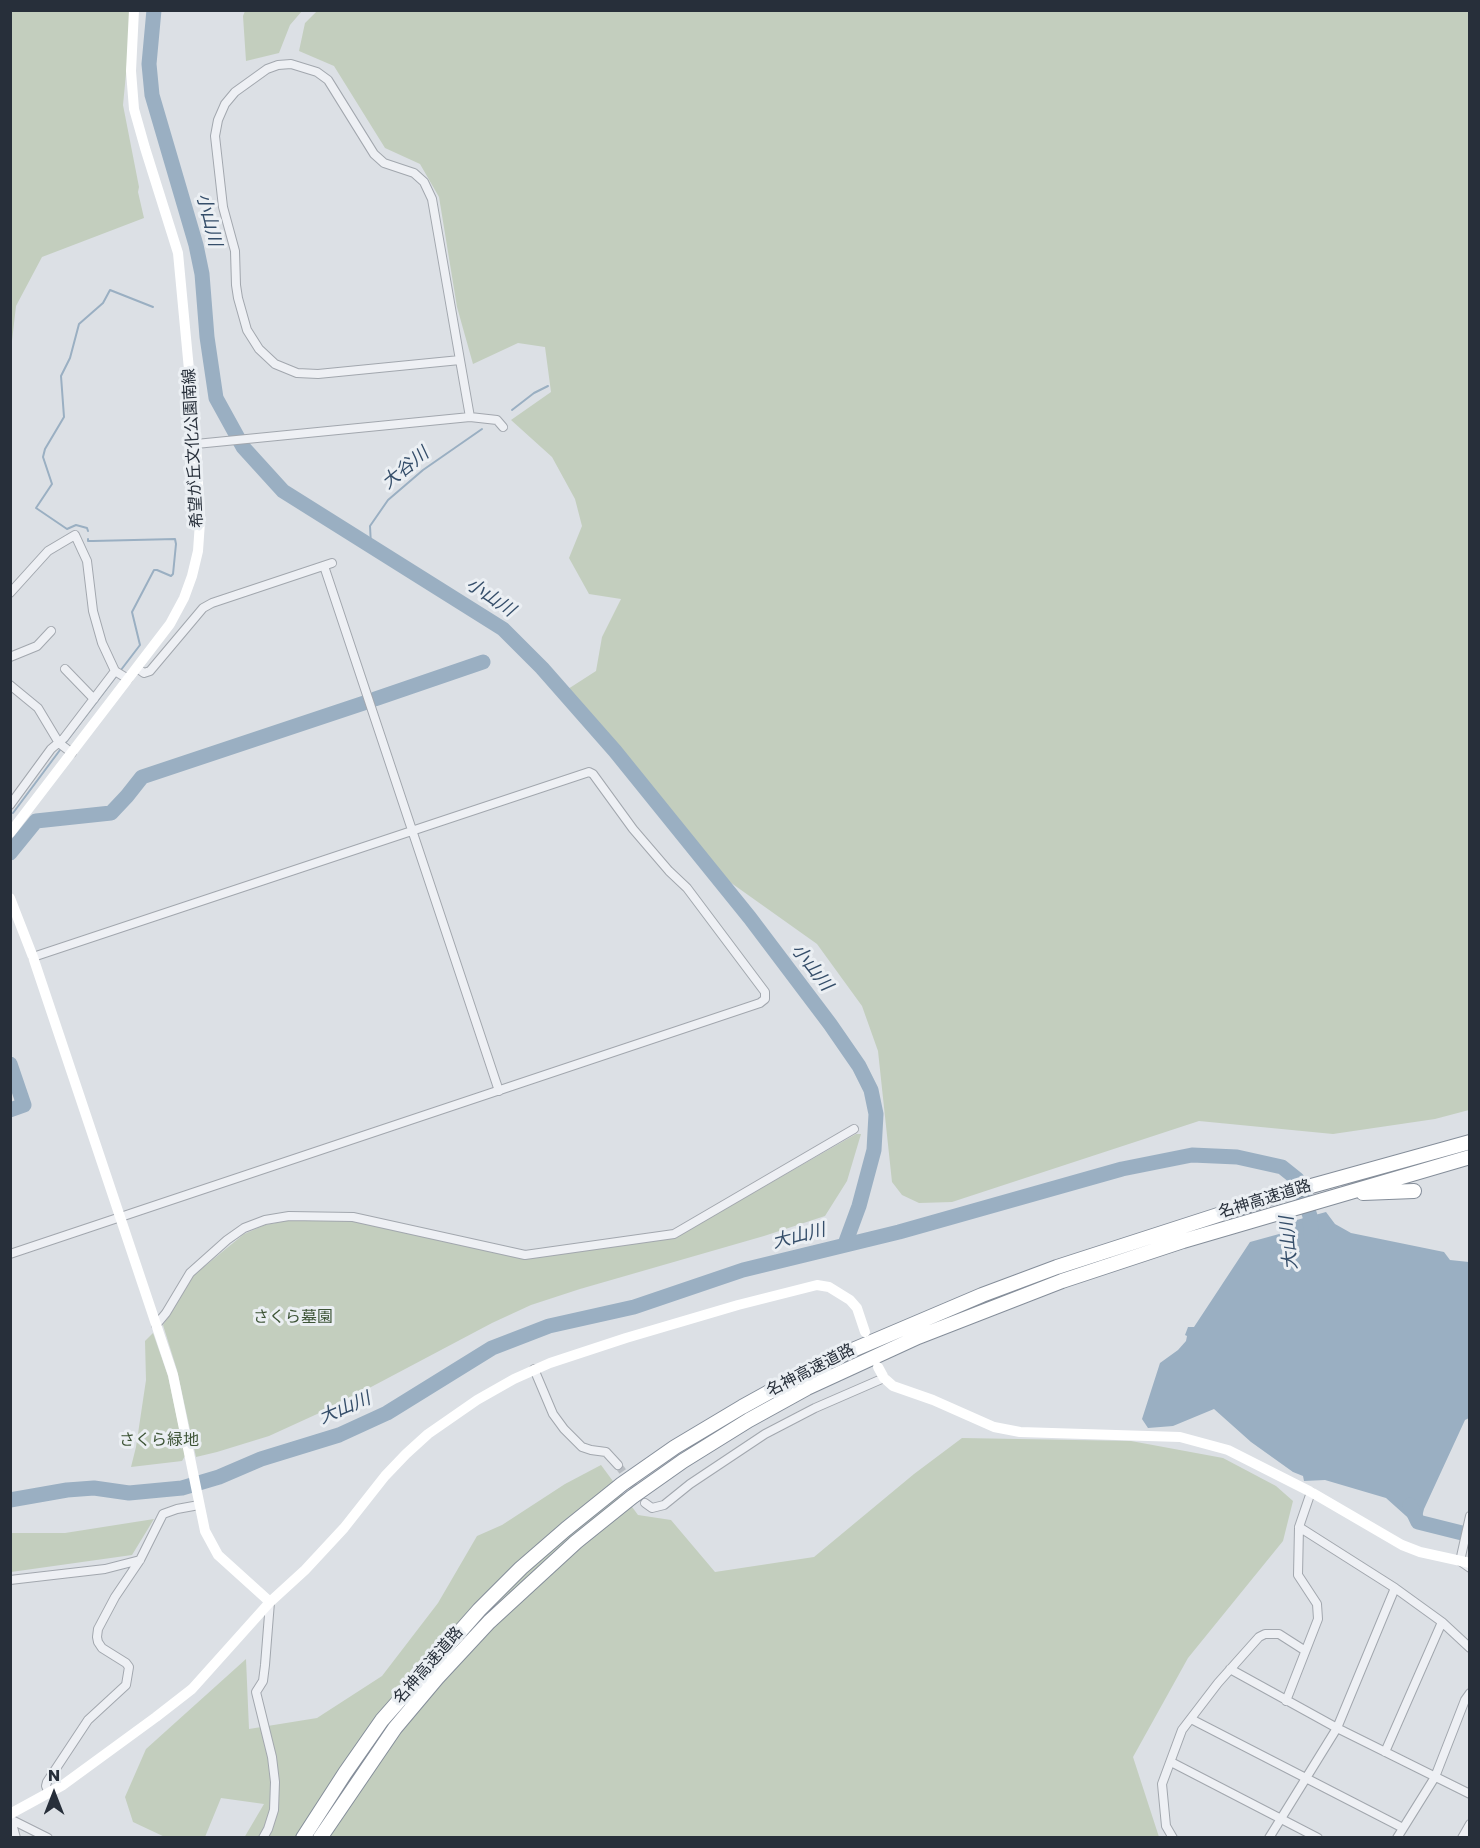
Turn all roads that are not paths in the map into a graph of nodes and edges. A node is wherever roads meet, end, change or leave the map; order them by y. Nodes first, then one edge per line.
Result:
1 (134, 10) edge
2 (460, 360) junction
3 (470, 417) junction
4 (502, 427) dead end
5 (196, 444) junction
6 (10, 593) edge
7 (51, 632) dead end
8 (10, 657) edge
9 (137, 668) junction
10 (65, 669) dead end
11 (115, 671) junction
12 (128, 679) junction
13 (10, 685) edge
14 (94, 699) junction
15 (58, 743) junction
16 (72, 753) junction
17 (10, 805) edge
18 (15, 821) edge
19 (412, 831) junction
20 (10, 833) edge
21 (10, 897) edge
22 (33, 957) junction
23 (499, 1091) junction
24 (854, 1129) dead end
25 (1470, 1137) edge
26 (1470, 1142) edge
27 (1470, 1157) edge
28 (1401, 1160) junction
29 (1414, 1191) dead end
30 (1322, 1199) junction
31 (120, 1218) junction
32 (10, 1254) edge
33 (156, 1325) junction
34 (865, 1332) dead end
35 (878, 1367) dead end
36 (534, 1369) junction
37 (884, 1378) junction
38 (618, 1466) tunnel mouth
39 (1311, 1492) junction
40 (645, 1503) dead end
41 (199, 1504) junction
42 (1470, 1516) edge
43 (1299, 1527) junction
44 (140, 1560) junction
45 (1465, 1562) edge
46 (1470, 1568) edge
47 (10, 1580) edge
48 (1395, 1588) junction
49 (270, 1602) junction
50 (1442, 1622) junction
51 (1470, 1648) edge
52 (1304, 1650) junction
53 (1230, 1669) junction
54 (1470, 1693) edge
55 (1286, 1701) junction
56 (1191, 1719) junction
57 (1337, 1728) junction
58 (1385, 1752) junction
59 (1171, 1762) junction
60 (1434, 1776) junction
61 (1307, 1777) junction
62 (49, 1793) junction
63 (1470, 1794) edge
64 (11, 1817) edge
65 (1282, 1818) junction
66 (1470, 1824) edge
67 (1403, 1828) junction
68 (16, 1838) edge
69 (48, 1838) edge
70 (263, 1838) edge
71 (303, 1838) edge
72 (320, 1838) edge
73 (1173, 1838) edge
74 (1269, 1838) edge
75 (1318, 1838) edge
76 (1397, 1838) edge
77 (1462, 1838) edge

1 - 5 street, 希望が丘文化公園南線
2 - 2 street
2 - 3 street
3 - 4 street
3 - 5 street
5 - 9 street, 希望が丘文化公園南線
6 - 11 street
7 - 8 street
9 - 12 street, 希望が丘文化公園南線
9 - 19 street
10 - 14 street
11 - 12 street
11 - 14 street
12 - 16 street, 希望が丘文化公園南線
13 - 15 street
14 - 15 street
15 - 16 street
15 - 17 street
16 - 18 street, 希望が丘文化公園南線
18 - 20 street, 希望が丘文化公園南線
19 - 22 street
19 - 23 street
19 - 23 street
21 - 22 street
22 - 31 street
23 - 31 street
24 - 33 street
25 - 28 highway
26 - 28 highway, 名神高速道路
27 - 30 highway, 名神高速道路
28 - 71 highway, 名神高速道路
29 - 30 highway
30 - 72 highway, 名神高速道路
31 - 32 street
31 - 33 street
33 - 41 street
34 - 36 street
35 - 37 street
36 - 38 street
36 - 49 street
37 - 39 street
37 - 40 street
39 - 43 street
39 - 45 street
41 - 44 street
41 - 49 street
42 - 45 street
43 - 48 street
43 - 52 street
44 - 47 street
44 - 62 street
45 - 46 street
48 - 50 street
48 - 57 street
49 - 62 street
49 - 70 street
50 - 51 street
50 - 58 street
52 - 53 street
52 - 55 street
53 - 55 street
53 - 56 street
54 - 60 street
55 - 57 street
56 - 59 street
56 - 61 street
57 - 58 street
57 - 61 street
58 - 60 street
59 - 65 street
59 - 73 street
60 - 63 street
60 - 67 street
61 - 65 street
61 - 67 street
62 - 64 street
64 - 68 street
64 - 69 street
65 - 74 street
65 - 75 street
66 - 77 street
67 - 76 street

